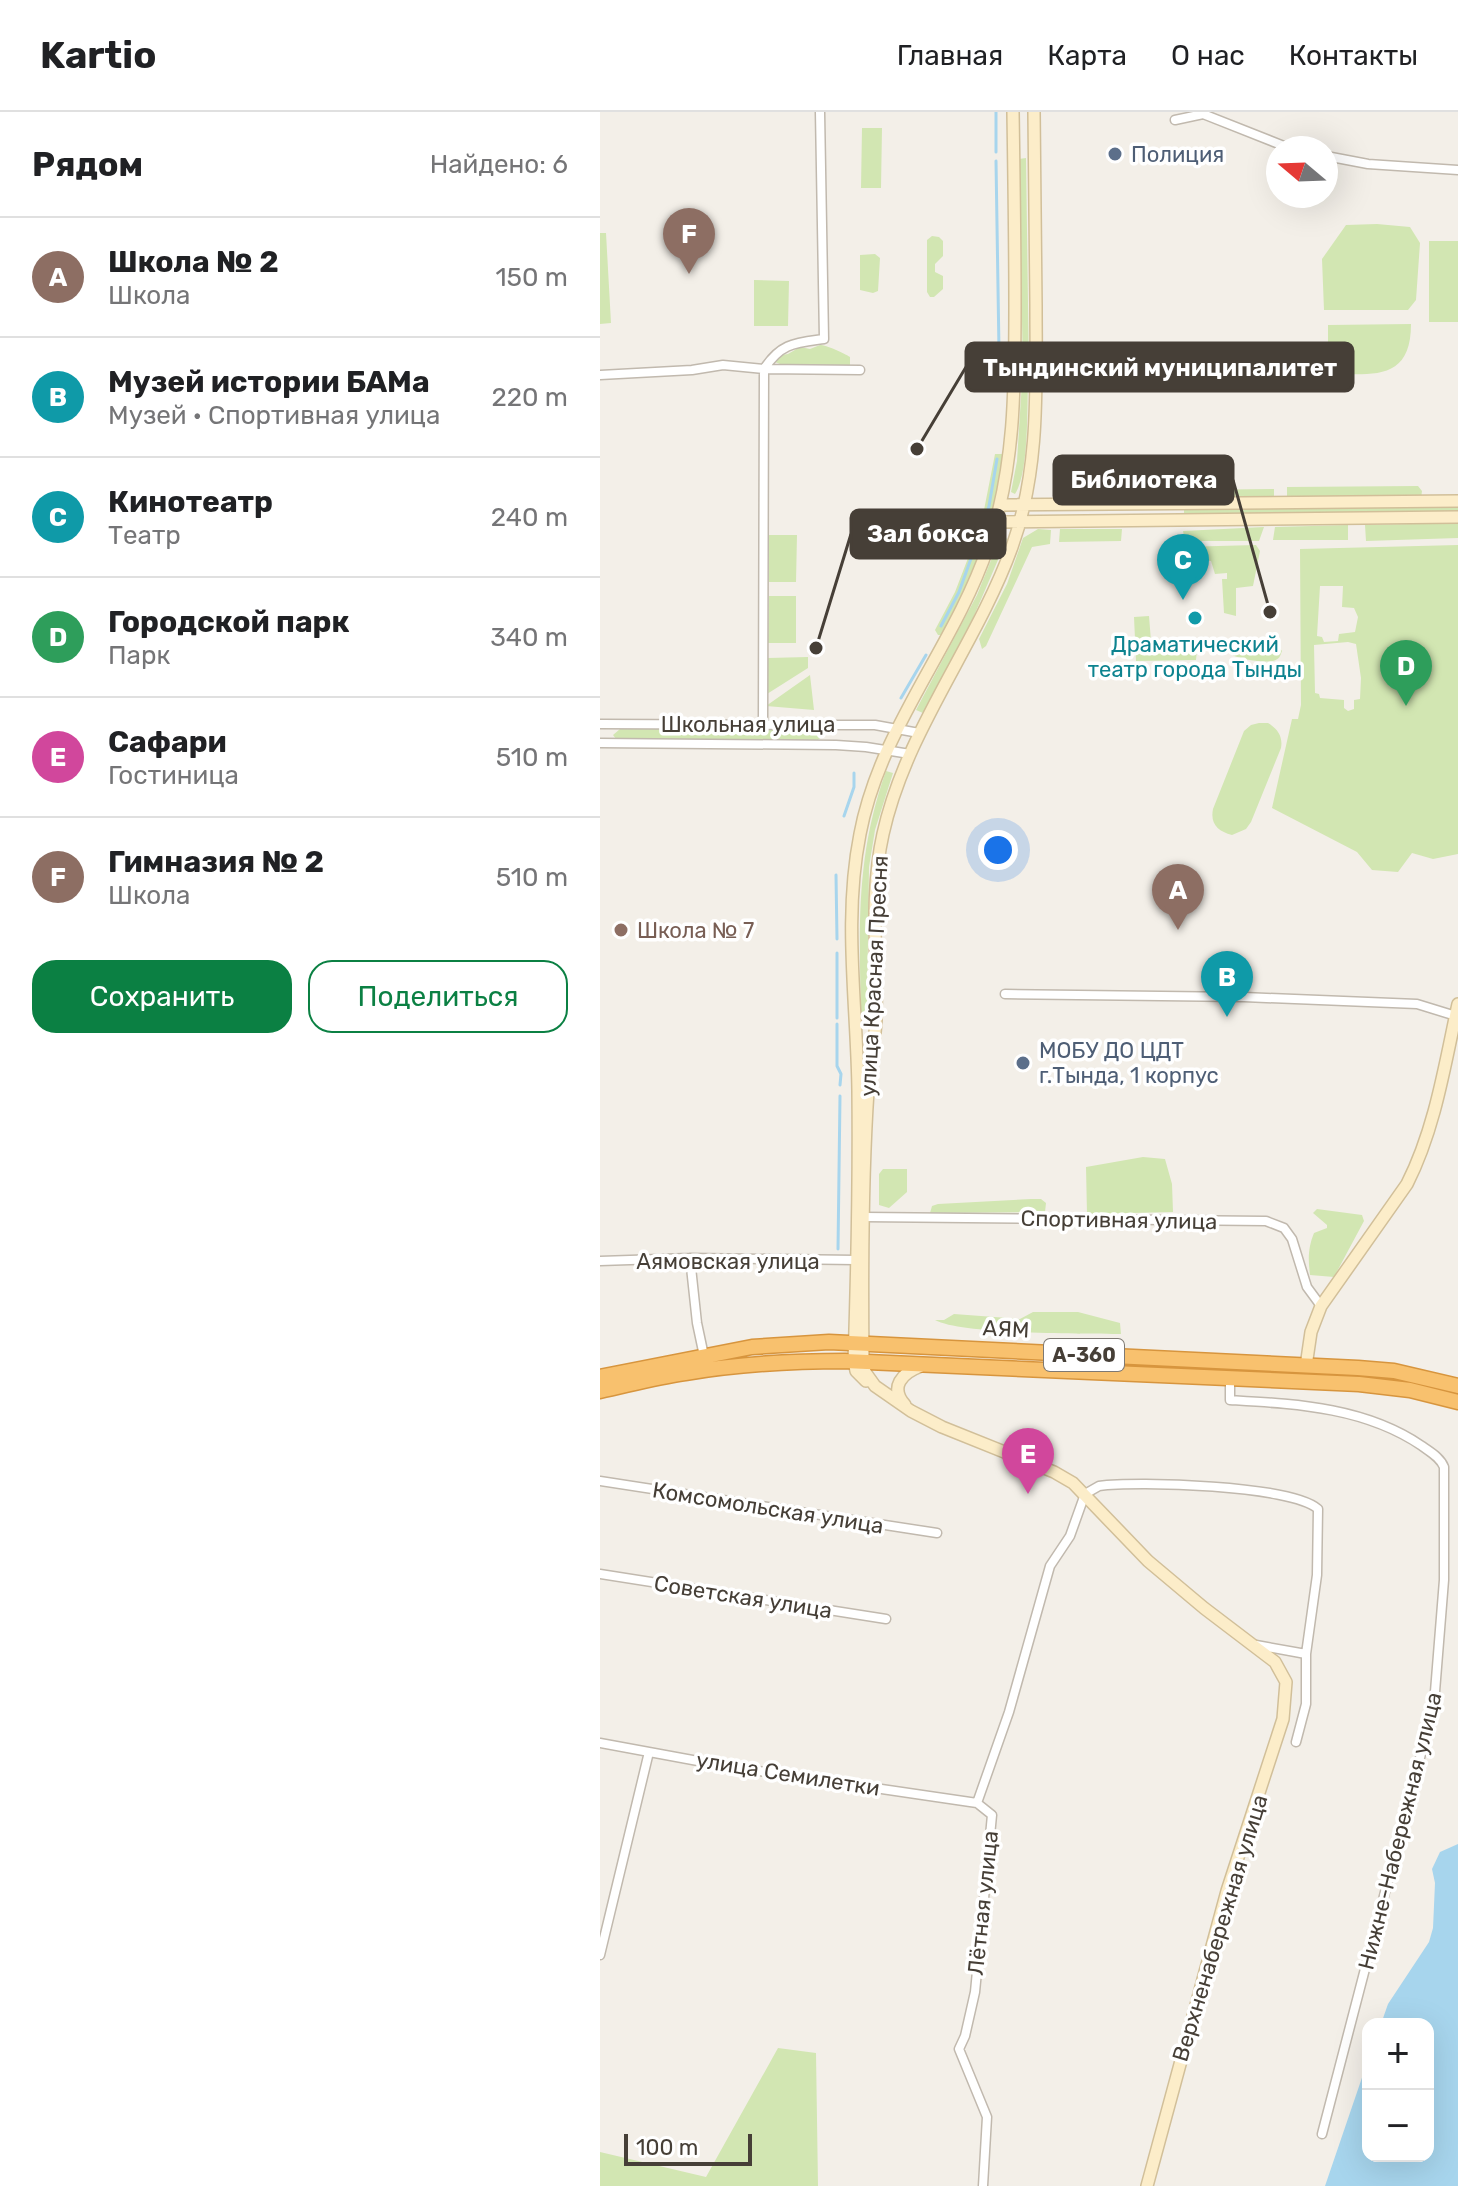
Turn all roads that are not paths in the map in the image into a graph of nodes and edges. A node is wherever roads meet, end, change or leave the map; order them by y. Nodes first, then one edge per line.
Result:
1 (820, 112) edge
2 (1013, 112) edge
3 (1034, 112) edge
4 (1175, 120) dead end
5 (1266, 139) edge
6 (1338, 158) edge
7 (1458, 170) edge
8 (764, 369) junction
9 (860, 370) dead end
10 (600, 375) edge
11 (1458, 501) edge
12 (1001, 505) junction
13 (1024, 505) junction
14 (1037, 505) junction
15 (1458, 517) edge
16 (996, 522) junction
17 (1020, 522) junction
18 (1037, 522) junction
19 (604, 724) edge
20 (763, 724) junction
21 (831, 724) junction
22 (896, 728) junction
23 (919, 733) junction
24 (604, 743) edge
25 (830, 745) junction
26 (887, 750) junction
27 (910, 754) junction
28 (1005, 994) dead end
29 (1457, 1010) edge
30 (864, 1217) junction
31 (690, 1258) junction
32 (856, 1260) junction
33 (600, 1261) edge
34 (1321, 1306) junction
35 (859, 1342) junction
36 (704, 1356) junction
37 (859, 1361) junction
38 (927, 1364) junction
39 (1306, 1366) junction
40 (600, 1377) edge
41 (1230, 1380) junction
42 (1458, 1386) edge
43 (600, 1391) edge
44 (1458, 1402) edge
45 (911, 1411) junction
46 (600, 1481) edge
47 (1085, 1494) junction
48 (937, 1533) dead end
49 (600, 1574) edge
50 (886, 1619) dead end
51 (1253, 1645) junction
52 (1306, 1654) junction
53 (1296, 1742) dead end
54 (600, 1743) edge
55 (649, 1752) junction
56 (977, 1803) junction
57 (600, 1955) edge
58 (1322, 2134) dead end
59 (983, 2186) edge
60 (1147, 2186) edge

1 - 8 street
2 - 12 street, улица Красная Пресня
3 - 13 street, улица Красная Пресня
4 - 5 street
6 - 7 street
8 - 9 street
8 - 10 street
8 - 20 street
11 - 14 street
12 - 13 street
12 - 16 street, улица Красная Пресня
13 - 14 street
13 - 17 street, улица Красная Пресня
14 - 18 street
15 - 18 street
16 - 17 street
16 - 22 street, улица Красная Пресня
17 - 18 street
17 - 23 street, улица Красная Пресня
19 - 20 street, Школьная улица
19 - 24 street
20 - 21 street, Школьная улица
21 - 22 street, Школьная улица
21 - 25 street
22 - 23 street, Школьная улица
22 - 26 street, улица Красная Пресня
23 - 27 street, улица Красная Пресня
24 - 25 street, Школьная улица
25 - 26 street, Школьная улица
26 - 27 street, Школьная улица
26 - 32 street, улица Красная Пресня
27 - 30 street, улица Красная Пресня
28 - 29 street
29 - 34 street
30 - 34 street, Спортивная улица
30 - 35 street, улица Красная Пресня
31 - 32 street, Аямовская улица
31 - 33 street, Аямовская улица
31 - 36 street
32 - 35 street, улица Красная Пресня
34 - 39 street
35 - 36 highway, АЯМ / А-360
35 - 37 street
35 - 39 highway, АЯМ / А-360
36 - 40 highway, АЯМ / А-360
37 - 38 highway, АЯМ / А-360
37 - 43 highway, АЯМ / А-360
37 - 45 street
38 - 41 highway, АЯМ / А-360
38 - 45 street
39 - 42 highway, АЯМ / А-360
41 - 44 highway, АЯМ / А-360
41 - 58 street, Нижне-Набережная улица
45 - 47 street
46 - 48 street, Комсомольская улица
47 - 51 street
47 - 52 street
47 - 56 street, Лётная улица
49 - 50 street, Советская улица
51 - 52 street
51 - 60 street, Верхненабережная улица
52 - 53 street
54 - 55 street, улица Семилетки
55 - 56 street, улица Семилетки
55 - 57 street
56 - 59 street, Лётная улица

